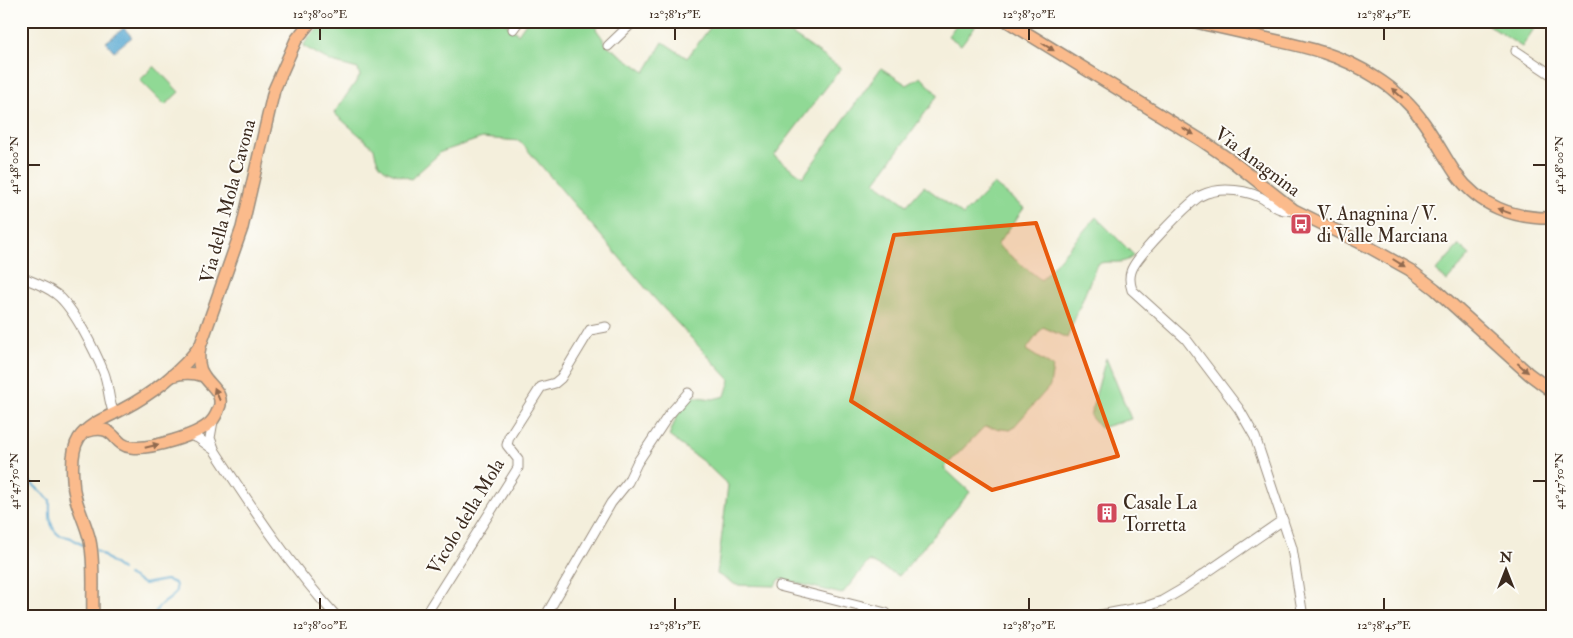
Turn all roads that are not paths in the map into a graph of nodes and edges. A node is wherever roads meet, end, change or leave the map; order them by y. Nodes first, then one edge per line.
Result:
1 (311, 21) edge
2 (634, 21) edge
3 (1007, 21) edge
4 (1192, 21) edge
5 (608, 46) dead end
6 (1516, 51) dead end
7 (1552, 75) edge
8 (1294, 210) junction
9 (1552, 218) edge
10 (21, 277) edge
11 (606, 327) dead end
12 (200, 346) junction
13 (204, 376) junction
14 (170, 377) junction
15 (1552, 391) edge
16 (688, 393) dead end
17 (119, 412) junction
18 (213, 420) junction
19 (84, 432) junction
20 (189, 435) junction
21 (118, 438) junction
22 (215, 451) junction
23 (1283, 520) junction
24 (779, 586) dead end
25 (93, 617) edge
26 (337, 617) edge
27 (424, 617) edge
28 (545, 617) edge
29 (889, 617) edge
30 (1090, 617) edge
31 (1303, 617) edge

1 - 12 main road, Via della Mola Cavona
2 - 5 street
3 -> 8 main road, Via Anagnina
9 -> 4 main road
6 - 7 street
8 -> 15 main road, Via Anagnina
8 - 23 street
10 - 17 street
11 - 27 street, Vicolo della Mola
12 - 13 main road
12 - 14 main road, Via della Mola Cavona
13 - 14 main road
18 -> 13 main road
14 - 17 main road, Via della Mola Cavona
16 - 28 street
17 - 19 main road, Via della Mola Cavona
17 - 21 main road
18 - 20 main road
18 - 22 street
19 - 21 main road
19 - 25 main road
21 -> 20 main road
20 - 22 street
22 - 26 street
23 - 30 street
23 - 31 street
24 - 29 street

